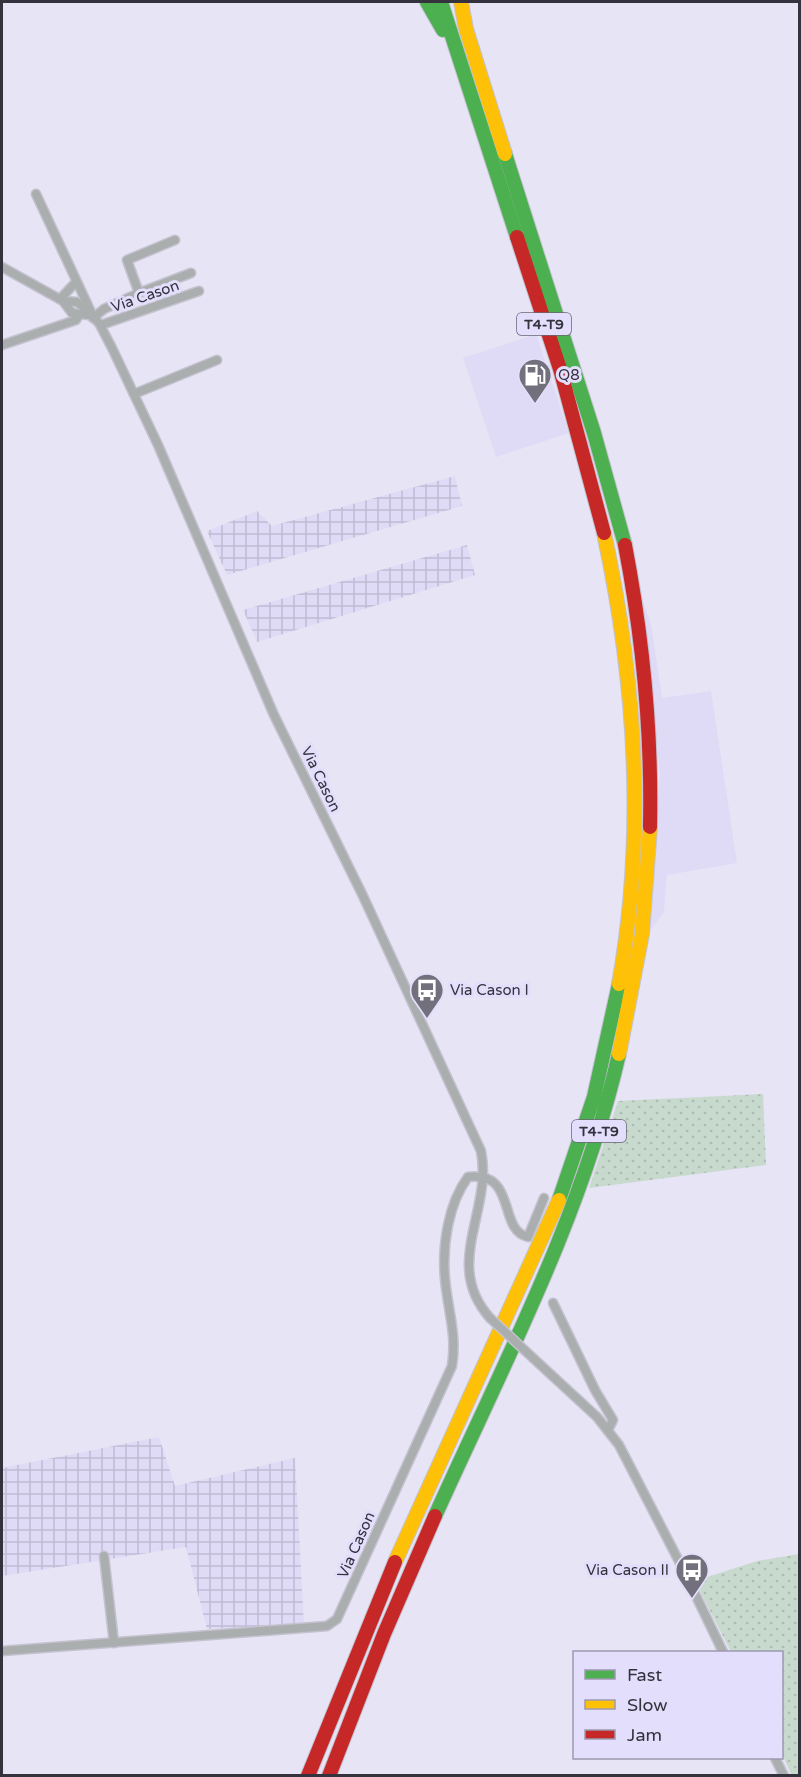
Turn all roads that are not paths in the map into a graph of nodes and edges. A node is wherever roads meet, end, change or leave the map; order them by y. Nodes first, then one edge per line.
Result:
1 (427, 2) edge
2 (441, 2) edge
3 (453, 2) edge
4 (461, 2) edge
5 (466, 29) junction
6 (458, 57) junction
7 (36, 194) dead end
8 (175, 240) dead end
9 (2, 267) edge
10 (191, 273) dead end
11 (75, 282) junction
12 (199, 291) dead end
13 (139, 293) junction
14 (61, 300) junction
15 (77, 302) junction
16 (79, 315) junction
17 (91, 317) junction
18 (100, 326) junction
19 (2, 345) edge
20 (217, 360) dead end
21 (134, 394) junction
22 (484, 1175) junction
23 (544, 1197) dead end
24 (553, 1303) dead end
25 (608, 1430) junction
26 (104, 1556) dead end
27 (114, 1643) junction
28 (2, 1651) edge
29 (722, 1651) edge
30 (776, 1759) edge
31 (308, 1776) edge
32 (329, 1776) edge
33 (784, 1776) edge

1 - 6 highway
2 - 6 highway, T4-T9
3 - 5 highway, T4-T9
4 - 5 highway
5 - 32 highway, T4-T9
6 - 31 highway, T4-T9
7 - 11 street, Via Cason
8 - 13 street, Via Cason
9 - 14 street
10 - 13 street, Via Cason
11 - 14 street
11 - 15 street, Via Cason
11 - 17 street, Via Cason
12 - 18 street, Via Cason
13 - 17 street, Via Cason
14 - 15 street
14 - 16 street
15 - 17 street, Via Cason
16 - 17 street
16 - 19 street
17 - 18 street, Via Cason
18 - 21 street, Via Cason
20 - 21 street
21 - 22 street, Via Cason
22 - 23 street, Via Cason
22 - 25 street, Via Cason, bridge
22 - 27 street, Via Cason
24 - 25 street, Via Cason
25 - 29 street, Via Cason
26 - 27 street
27 - 28 street, Via Cason
30 - 33 street

